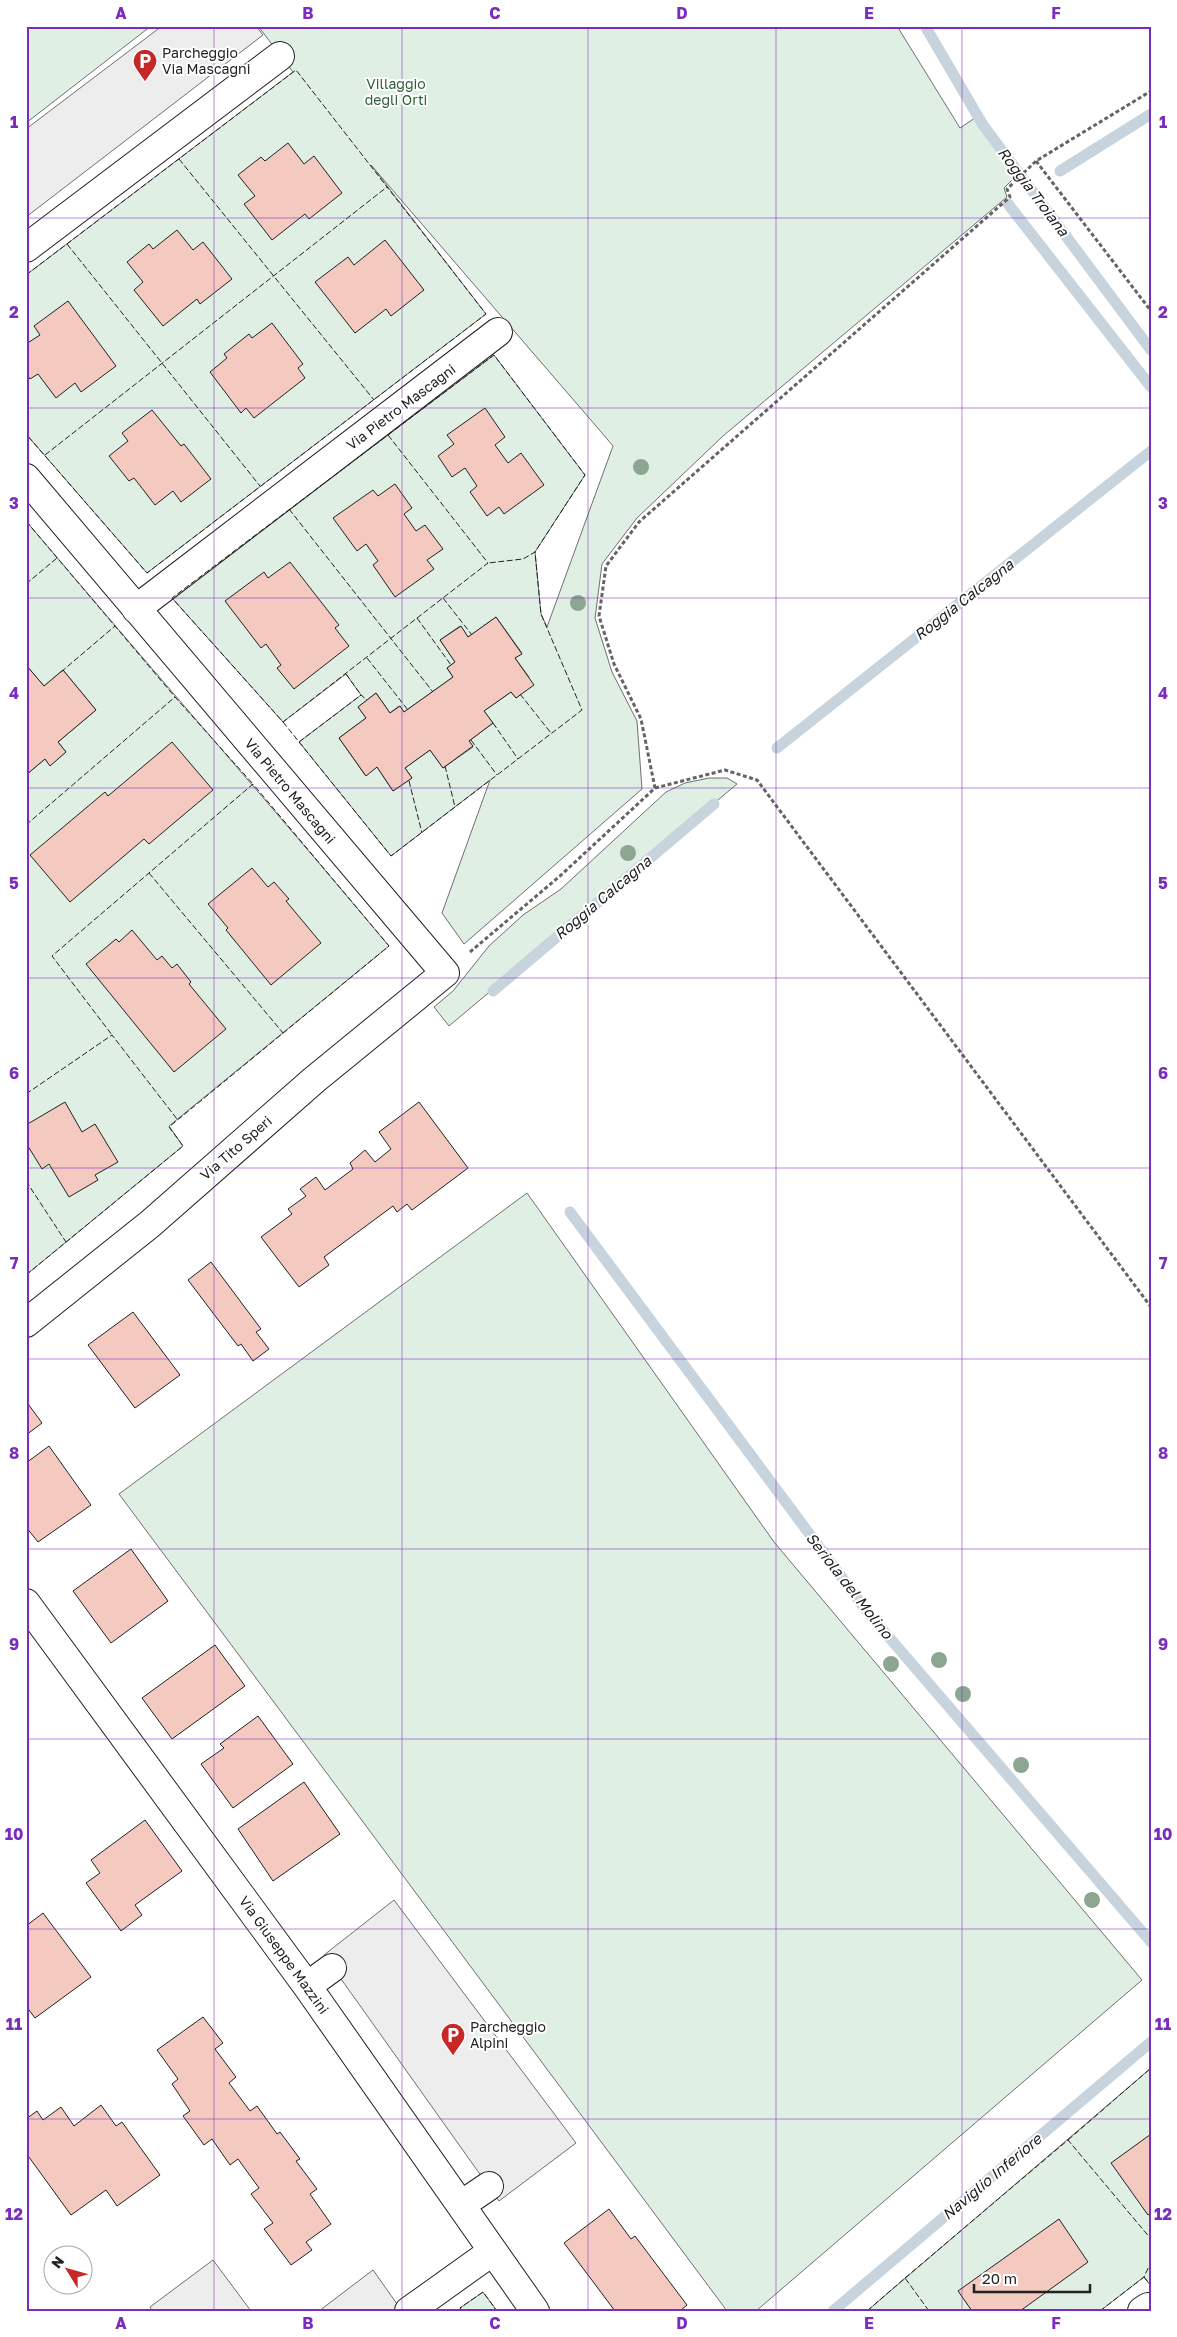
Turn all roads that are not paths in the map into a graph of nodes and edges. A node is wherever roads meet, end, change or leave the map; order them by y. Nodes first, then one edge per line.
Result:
1 (280, 56) dead end
2 (26, 248) edge
3 (498, 332) dead end
4 (26, 478) edge
5 (136, 609) junction
6 (445, 973) joint
7 (26, 1323) edge
8 (26, 1603) edge
9 (332, 1968) dead end
10 (306, 1986) junction
11 (488, 2186) dead end
12 (462, 2205) junction
13 (493, 2250) junction
14 (409, 2311) edge
15 (535, 2311) edge

1 - 2 street
3 - 5 street, Via Pietro Mascagni
4 - 5 street, Via Pietro Mascagni
5 - 6 street, Via Pietro Mascagni
6 - 7 street, Via Tito Speri
8 - 10 street, Via Giuseppe Mazzini
9 - 10 street
10 - 12 street, Via Giuseppe Mazzini
11 - 12 street
12 - 13 street, Via Giuseppe Mazzini
13 - 14 street
13 - 15 street, Via Giuseppe Mazzini

